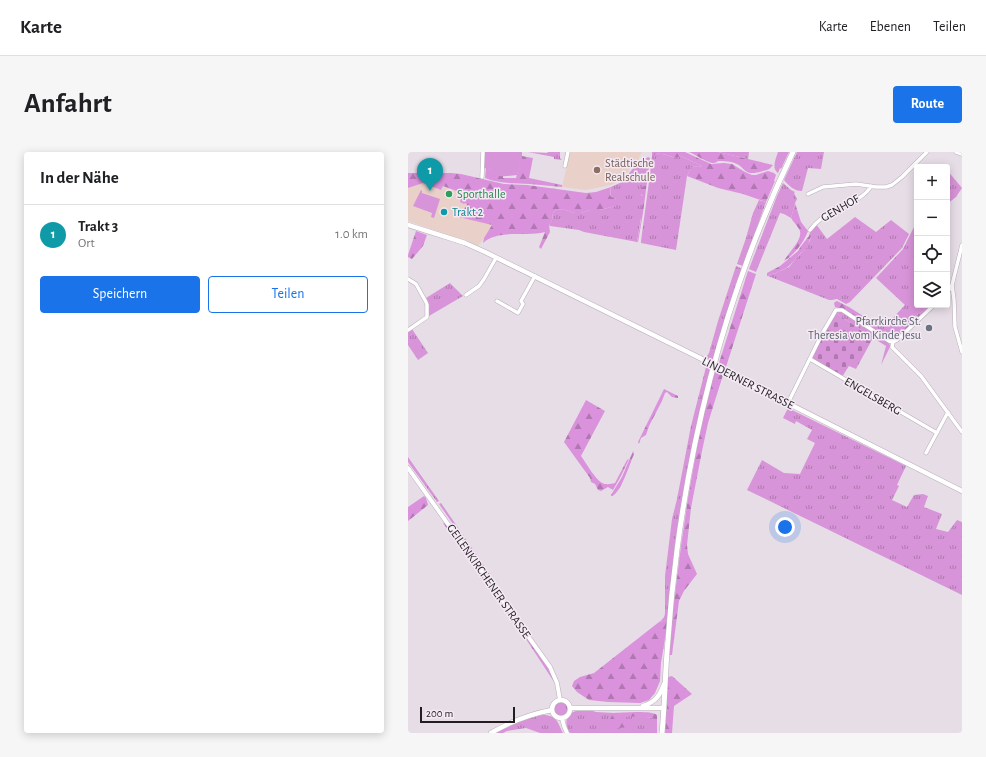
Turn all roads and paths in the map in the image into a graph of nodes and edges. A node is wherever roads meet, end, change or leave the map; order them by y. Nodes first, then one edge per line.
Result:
1 (483, 152) edge
2 (568, 152) edge
3 (793, 152) edge
4 (927, 152) edge
5 (956, 152) edge
6 (962, 154) edge
7 (565, 166) dead end
8 (482, 177) dead end
9 (871, 186) junction
10 (808, 194) dead end
11 (408, 225) edge
12 (810, 230) dead end
13 (962, 245) edge
14 (496, 258) junction
15 (534, 276) junction
16 (408, 279) edge
17 (952, 285) junction
18 (950, 288) edge
19 (466, 295) dead end
20 (497, 300) dead end
21 (931, 308) edge
22 (408, 330) edge
23 (893, 342) junction
24 (962, 352) edge
25 (810, 359) junction
26 (788, 403) junction
27 (948, 412) junction
28 (962, 432) edge
29 (937, 433) junction
30 (926, 453) dead end
31 (408, 468) edge
32 (962, 490) edge
33 (665, 681) junction
34 (560, 700) junction
35 (570, 708) junction
36 (639, 708) junction
37 (664, 708) junction
38 (552, 710) junction
39 (562, 718) junction
40 (491, 733) edge
41 (568, 733) edge
42 (662, 733) edge

1 - 8 street
2 - 7 street
3 - 33 main road
4 - 9 street, GENHOF
5 - 6 street
9 - 10 street, GENHOF
9 - 12 street, GENHOF
11 - 14 main road, LINDERNER STRASSE
13 - 17 street
14 - 15 main road, LINDERNER STRASSE
14 - 19 street
15 - 20 street
15 - 26 main road, LINDERNER STRASSE, bridge
16 - 22 street
17 - 18 street
17 - 24 street
21 - 23 street
23 - 25 street
23 - 27 street
25 - 26 street
25 - 29 street, ENGELSBERG
26 - 32 main road, LINDERNER STRASSE
27 - 28 street
27 - 29 street
29 - 30 street
31 - 34 street, GEILENKIRCHENER STRASSE
33 - 36 main road
33 - 37 main road
34 - 35 main road
34 - 38 main road
35 - 36 main road
35 - 39 main road
36 - 37 main road
37 - 42 main road
38 - 39 main road
38 - 40 main road
39 - 41 street

